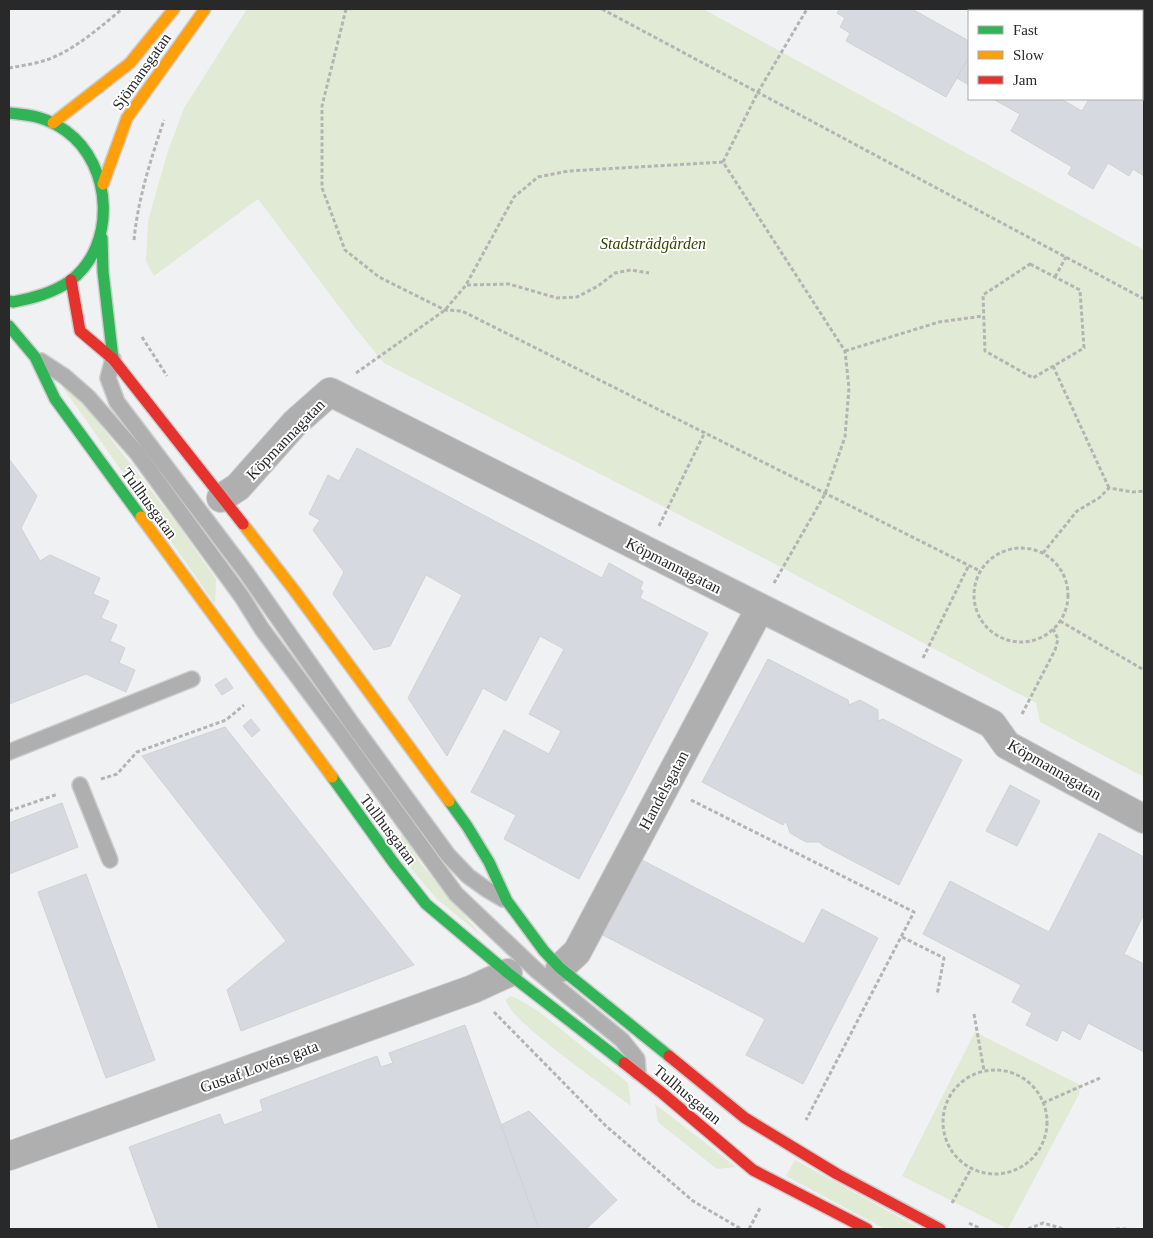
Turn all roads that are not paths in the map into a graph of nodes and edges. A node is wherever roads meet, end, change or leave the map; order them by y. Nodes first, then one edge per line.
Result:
1 (174, 9) edge
2 (205, 9) edge
3 (161, 25) junction
4 (130, 46) dead end
5 (43, 107) dead end
6 (9, 114) edge
7 (28, 114) junction
8 (53, 122) junction
9 (103, 184) junction
10 (102, 231) junction
11 (70, 280) junction
12 (9, 301) edge
13 (9, 326) edge
14 (35, 357) junction
15 (113, 359) junction
16 (220, 498) junction
17 (252, 538) junction
18 (245, 571) junction
19 (760, 608) junction
20 (192, 679) dead end
21 (9, 752) edge
22 (80, 786) road end
23 (1144, 819) edge
24 (110, 860) dead end
25 (507, 901) junction
26 (560, 968) junction
27 (508, 973) junction
28 (639, 1075) junction
29 (9, 1156) edge
30 (867, 1229) edge
31 (940, 1229) edge

1 - 3 street, Sjömansgatan
2 - 9 street, Sjömansgatan
3 - 4 street, Sjömansgatan
3 - 8 street, Sjömansgatan
5 - 7 street
6 - 7 street
7 - 8 street
8 - 9 street
9 - 10 street
10 - 11 street
10 - 15 street
11 - 12 street
11 - 15 street, Tullhusgatan
13 - 14 street, Tullhusgatan
14 - 27 street, Tullhusgatan
14 - 28 lane
15 - 16 street, Tullhusgatan
15 - 18 lane
16 - 17 street, Tullhusgatan
16 - 19 street, Köpmannagatan
17 - 18 lane
17 - 25 street, Tullhusgatan
18 - 25 lane
19 - 23 street, Köpmannagatan
19 - 26 street, Handelsgatan
20 - 21 lane
22 - 24 lane
25 - 26 street, Tullhusgatan
26 - 31 street, Tullhusgatan
27 - 28 street, Tullhusgatan
27 - 29 street, Gustaf Lovéns gata
28 - 30 street, Tullhusgatan

